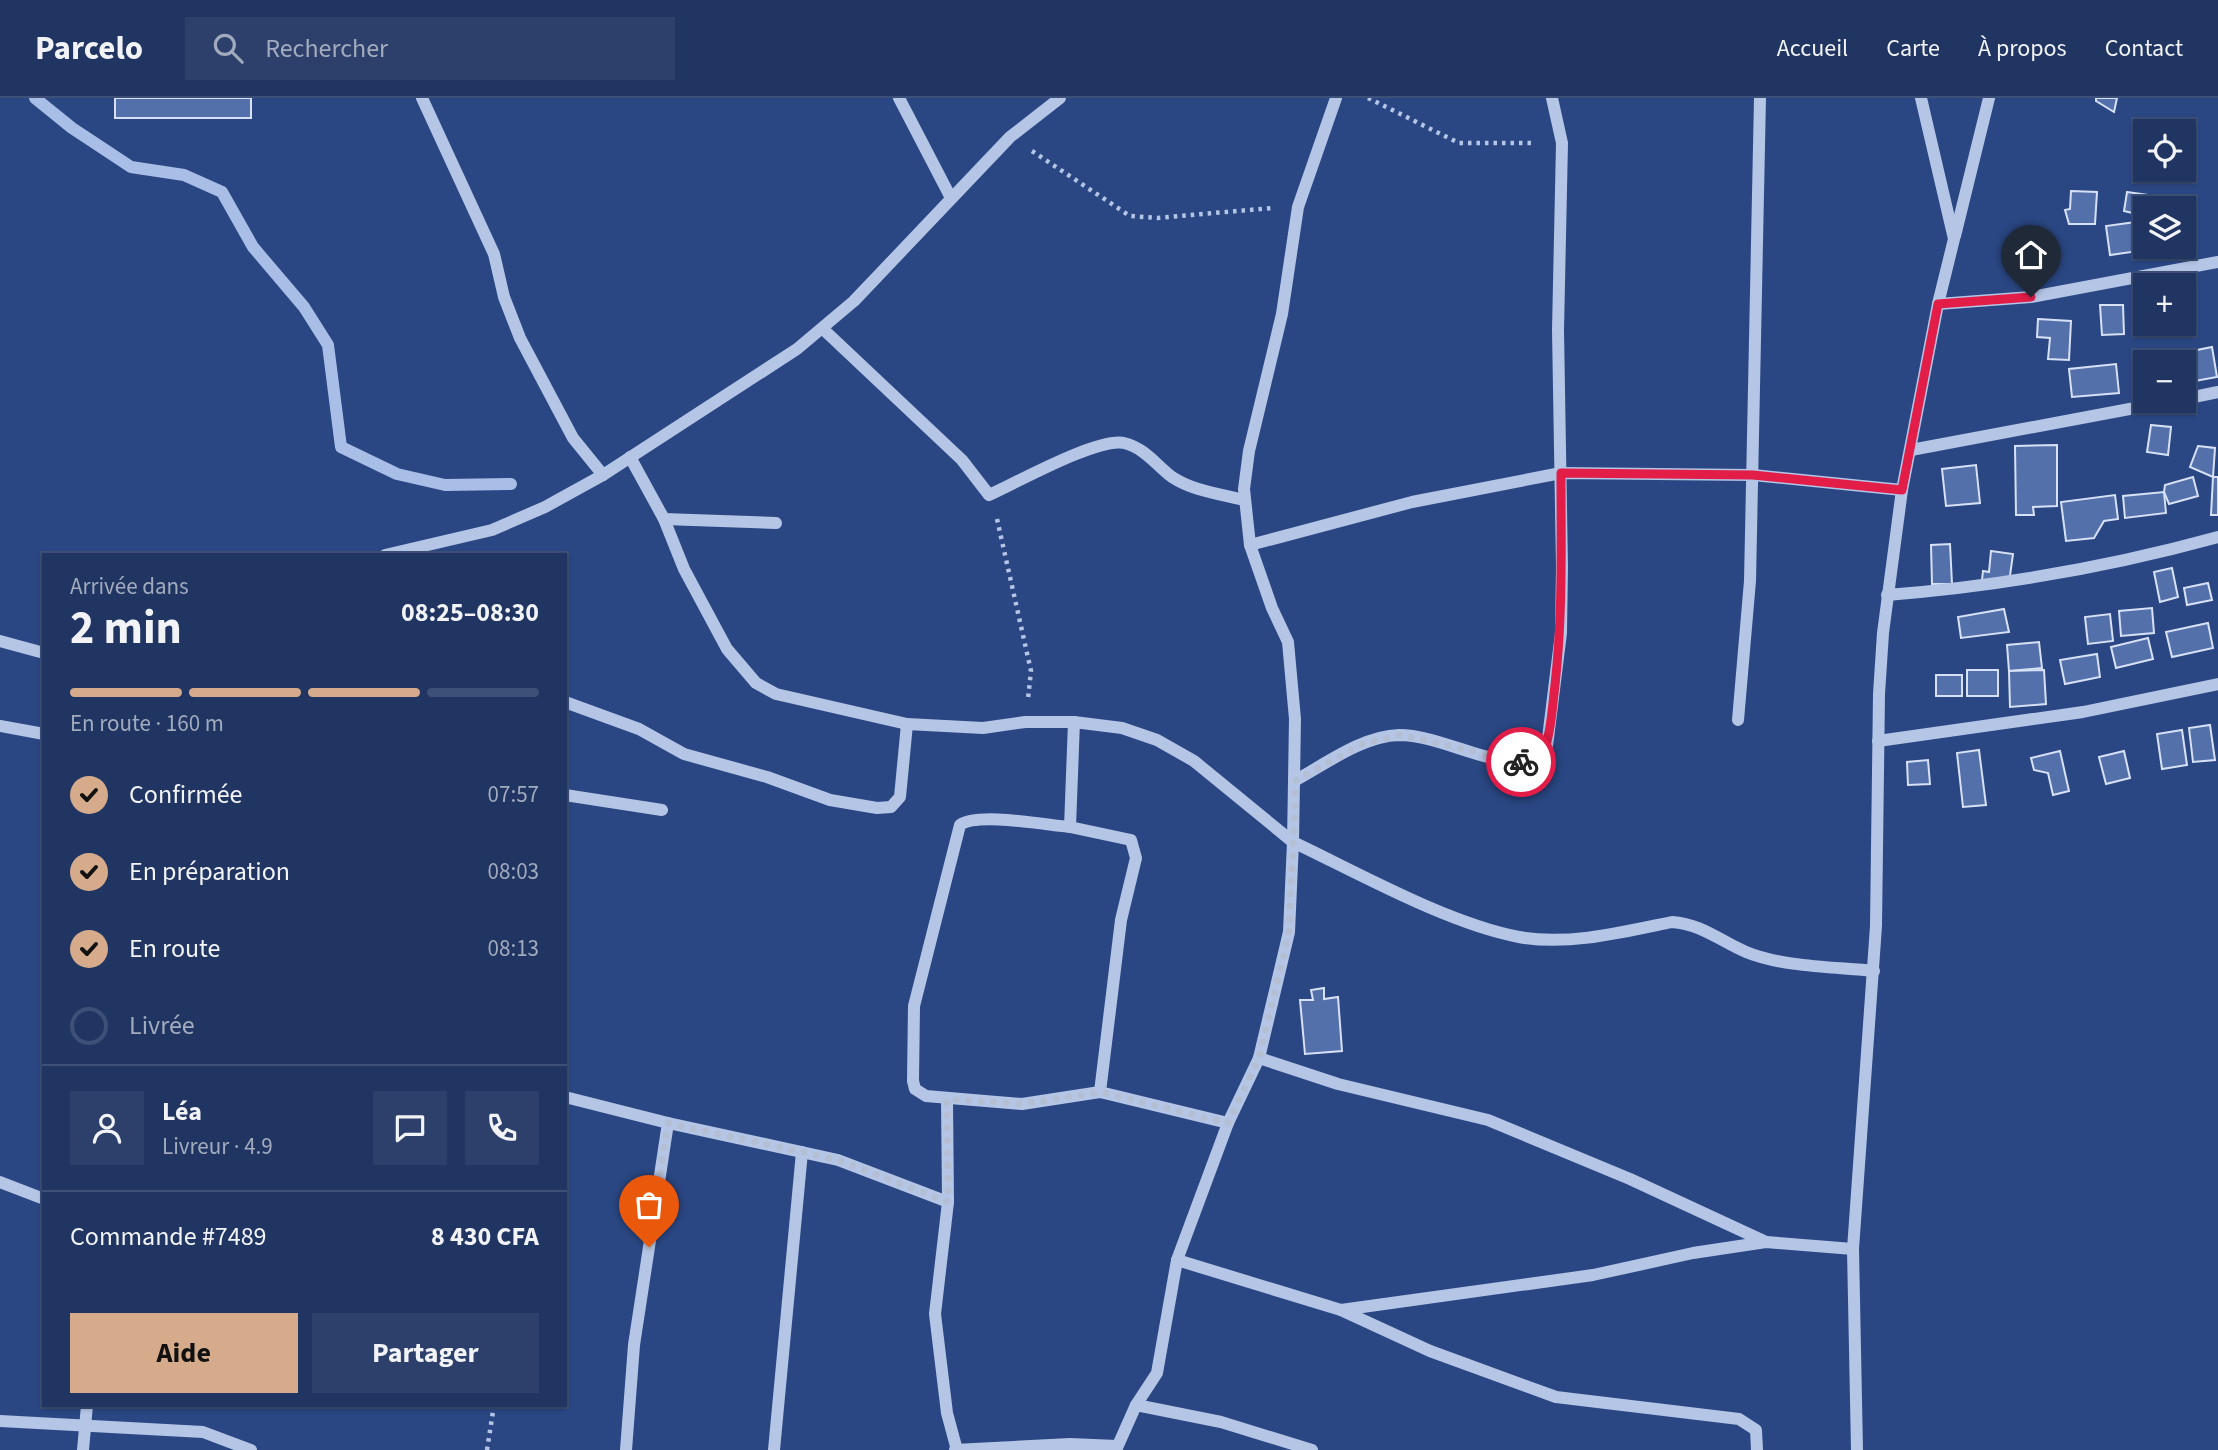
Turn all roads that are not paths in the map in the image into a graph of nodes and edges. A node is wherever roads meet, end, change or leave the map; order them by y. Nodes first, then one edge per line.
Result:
1 (422, 98) edge
2 (899, 98) edge
3 (1060, 98) edge
4 (1336, 98) edge
5 (1552, 98) edge
6 (1760, 98) edge
7 (1921, 98) edge
8 (1989, 98) edge
9 (951, 198) junction
10 (1954, 239) junction
11 (2218, 262) edge
12 (1938, 304) junction
13 (823, 329) junction
14 (2218, 392) edge
15 (2196, 396) edge
16 (2133, 408) edge
17 (1911, 450) junction
18 (629, 457) junction
19 (1561, 473) junction
20 (603, 475) junction
21 (1753, 475) junction
22 (1902, 490) junction
23 (1244, 500) junction
24 (664, 519) junction
25 (776, 523) dead end
26 (2218, 537) edge
27 (1250, 545) junction
28 (394, 553) edge
29 (1887, 594) junction
30 (0, 641) edge
31 (42, 652) edge
32 (2218, 684) edge
33 (567, 703) edge
34 (1738, 720) dead end
35 (1074, 722) junction
36 (907, 724) junction
37 (0, 726) edge
38 (42, 734) edge
39 (1878, 741) junction
40 (1296, 780) junction
41 (567, 795) edge
42 (662, 810) dead end
43 (1070, 827) junction
44 (1293, 842) junction
45 (1874, 971) junction
46 (1259, 1058) junction
47 (1100, 1092) junction
48 (567, 1098) edge
49 (947, 1099) junction
50 (668, 1123) junction
51 (1228, 1123) junction
52 (802, 1152) junction
53 (0, 1182) edge
54 (42, 1198) edge
55 (948, 1202) junction
56 (1766, 1242) junction
57 (1853, 1249) junction
58 (1177, 1260) junction
59 (1341, 1310) junction
60 (1136, 1405) junction
61 (88, 1407) edge
62 (0, 1421) edge
63 (86, 1426) junction
64 (1116, 1448) edge
65 (83, 1450) edge
66 (251, 1450) edge
67 (626, 1450) edge
68 (775, 1450) edge
69 (956, 1450) edge
70 (1312, 1450) edge
71 (1758, 1450) edge
72 (1857, 1450) edge

1 - 20 street
2 - 9 street
3 - 9 street
4 - 23 street
5 - 19 street
6 - 21 street
7 - 10 street
8 - 10 street
9 - 13 street
10 - 12 street
11 - 12 street
12 - 17 street
13 - 18 street
13 - 23 street
14 - 15 street
16 - 17 street
17 - 22 street
18 - 20 street
18 - 24 street
19 - 21 street
19 - 27 street
19 - 40 street
20 - 28 street
21 - 22 street
21 - 34 street
22 - 29 street
23 - 27 street
24 - 25 street
24 - 36 street
26 - 29 street
27 - 40 street
29 - 39 street
30 - 31 street
32 - 39 street
33 - 36 street
35 - 36 street
35 - 43 street
35 - 44 street
37 - 38 street
39 - 45 street
40 - 44 street
41 - 42 street
43 - 47 street
43 - 49 street
44 - 45 street
44 - 46 street
45 - 57 street
46 - 51 street
46 - 56 street
47 - 49 street
47 - 51 street
48 - 50 street
49 - 55 street
50 - 52 street
50 - 67 street
51 - 58 street
52 - 55 street
52 - 68 street
53 - 54 street
55 - 69 street
56 - 57 street
56 - 59 street
57 - 72 street
58 - 59 street
58 - 60 street
59 - 71 street
60 - 64 street
60 - 70 street
61 - 63 street
62 - 63 street
63 - 65 street
63 - 66 street
64 - 69 street

